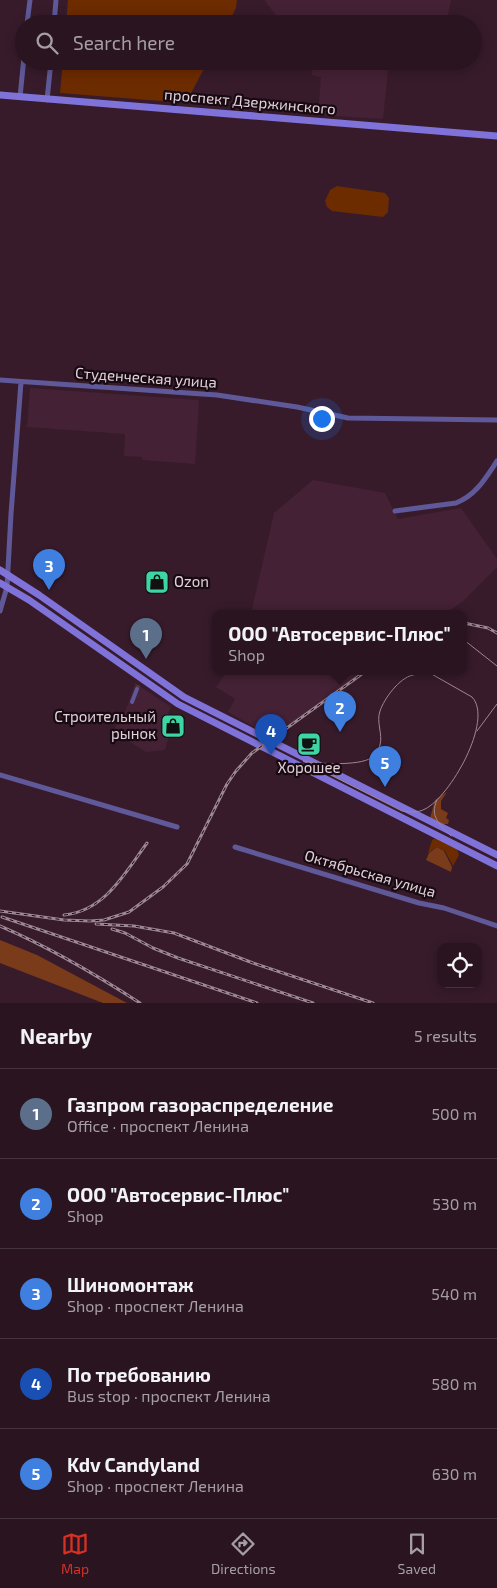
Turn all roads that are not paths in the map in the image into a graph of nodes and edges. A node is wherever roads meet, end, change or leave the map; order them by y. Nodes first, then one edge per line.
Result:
1 (30, 0) edge
2 (56, 0) edge
3 (28, 15) edge
4 (55, 15) edge
5 (23, 70) edge
6 (50, 70) edge
7 (0, 95) edge
8 (20, 97) junction
9 (47, 100) junction
10 (497, 136) edge
11 (0, 380) edge
12 (21, 382) junction
13 (497, 420) edge
14 (497, 461) edge
15 (395, 511) dead end
16 (0, 570) edge
17 (8, 575) junction
18 (0, 583) edge
19 (7, 587) junction
20 (0, 611) edge
21 (137, 689) tunnel mouth
22 (132, 702) dead end
23 (0, 775) edge
24 (177, 828) dead end
25 (235, 847) dead end
26 (497, 855) edge
27 (497, 866) edge
28 (497, 926) edge

1 - 3 street
2 - 4 street
5 - 8 street
6 - 9 street
7 - 8 main road, проспект Дзержинского
8 - 9 main road, проспект Дзержинского
9 - 10 main road, проспект Дзержинского
11 - 12 street, Студенческая улица
12 - 13 street, Студенческая улица
12 - 17 street
14 - 15 street
16 - 17 main road
17 - 19 street
17 - 26 main road
18 - 19 main road
19 - 20 street
19 - 27 main road
21 - 22 street
23 - 24 street
25 - 28 street, Октябрьская улица

